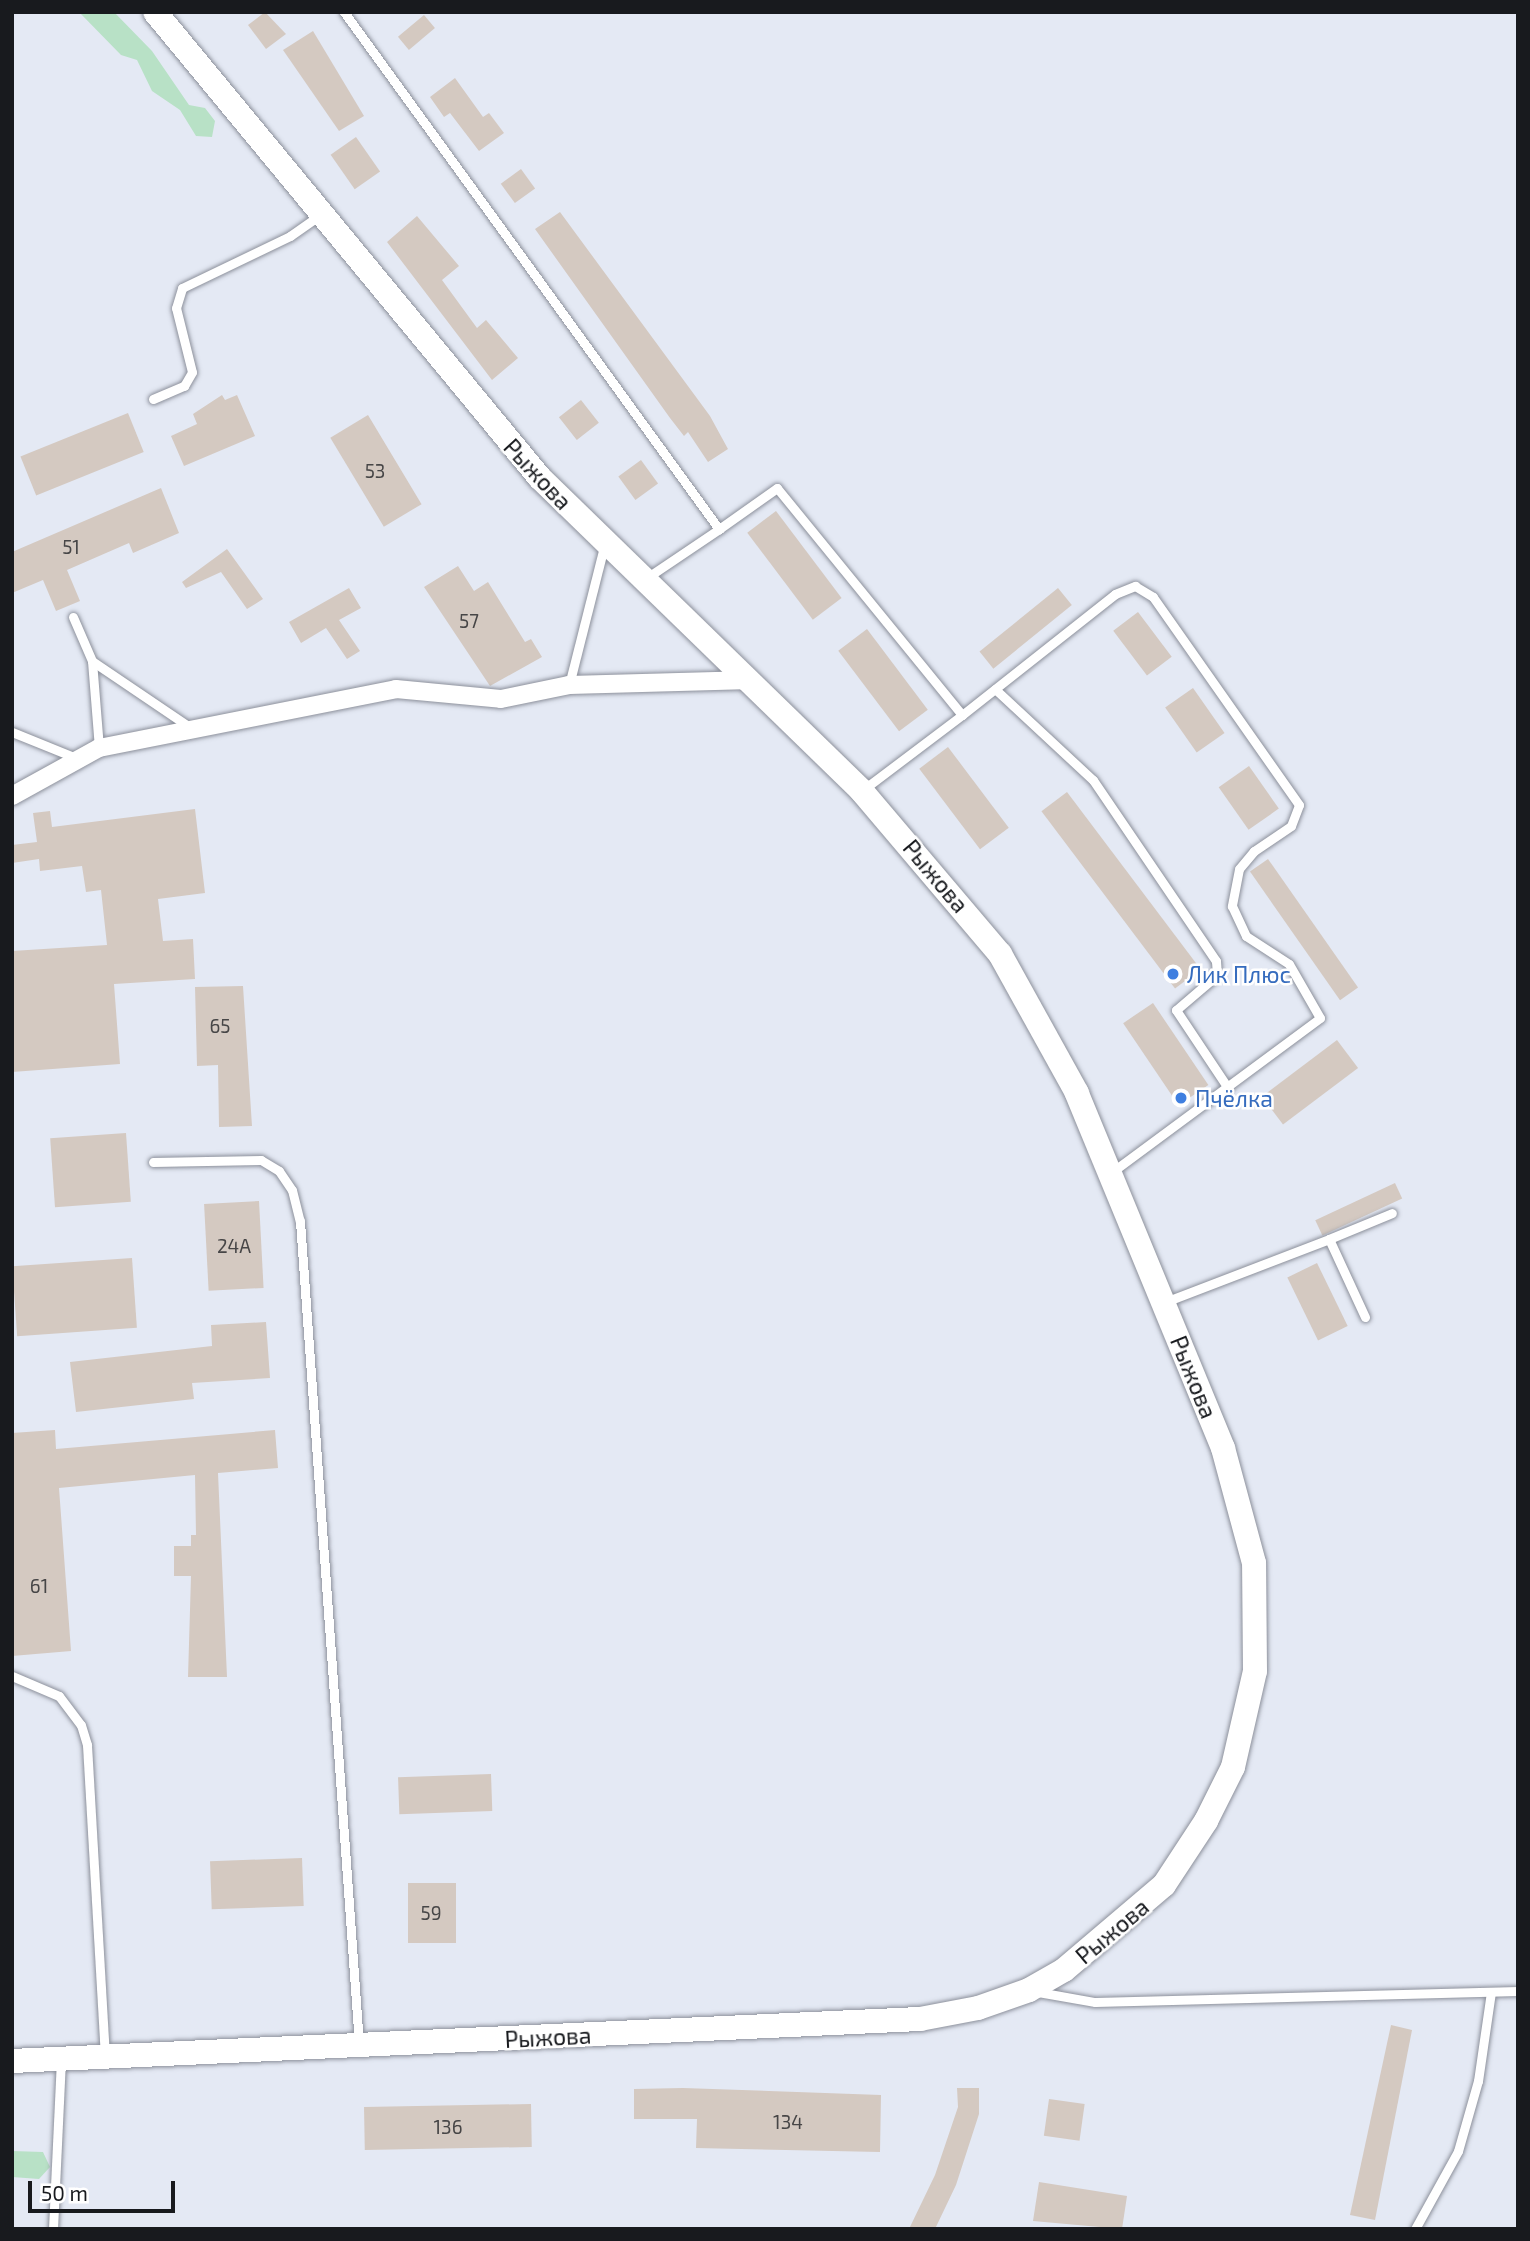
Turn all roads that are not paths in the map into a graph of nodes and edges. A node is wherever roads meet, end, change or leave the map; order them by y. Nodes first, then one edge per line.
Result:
1 (155, 12) edge
2 (344, 12) edge
3 (321, 214) junction
4 (153, 399) dead end
5 (719, 529) junction
6 (605, 545) junction
7 (643, 581) junction
8 (73, 617) dead end
9 (92, 661) junction
10 (743, 680) junction
11 (569, 685) junction
12 (995, 689) junction
13 (962, 715) junction
14 (191, 728) junction
15 (12, 732) edge
16 (99, 748) junction
17 (74, 757) junction
18 (862, 791) junction
19 (12, 796) edge
20 (1228, 1088) junction
21 (153, 1162) dead end
22 (1110, 1173) junction
23 (1392, 1213) dead end
24 (1329, 1239) junction
25 (1163, 1303) junction
26 (1365, 1317) dead end
27 (12, 1676) edge
28 (1029, 1990) junction
29 (1518, 1991) edge
30 (1491, 1992) junction
31 (359, 2046) junction
32 (105, 2057) junction
33 (61, 2059) junction
34 (12, 2061) edge
35 (53, 2229) edge
36 (1415, 2229) edge

1 - 3 street, Рыжова
2 - 5 lane
3 - 4 lane
3 - 6 street, Рыжова
5 - 7 lane
5 - 13 lane
6 - 7 street, Рыжова
6 - 11 lane
7 - 10 street, Рыжова
8 - 9 lane
9 - 14 lane
9 - 16 lane
10 - 11 street
10 - 18 street, Рыжова
11 - 14 street
12 - 13 lane
12 - 20 lane
12 - 20 lane
13 - 18 lane
14 - 16 street
15 - 17 lane
16 - 17 street
17 - 19 street
18 - 22 street, Рыжова
20 - 22 lane
21 - 31 lane
22 - 25 street, Рыжова
23 - 24 lane
24 - 25 lane
24 - 26 lane
25 - 28 street, Рыжова
27 - 32 lane
28 - 30 lane
28 - 31 street, Рыжова
29 - 30 lane
30 - 36 lane
31 - 32 street, Рыжова
32 - 33 street, Рыжова
33 - 34 street, Рыжова
33 - 35 lane

